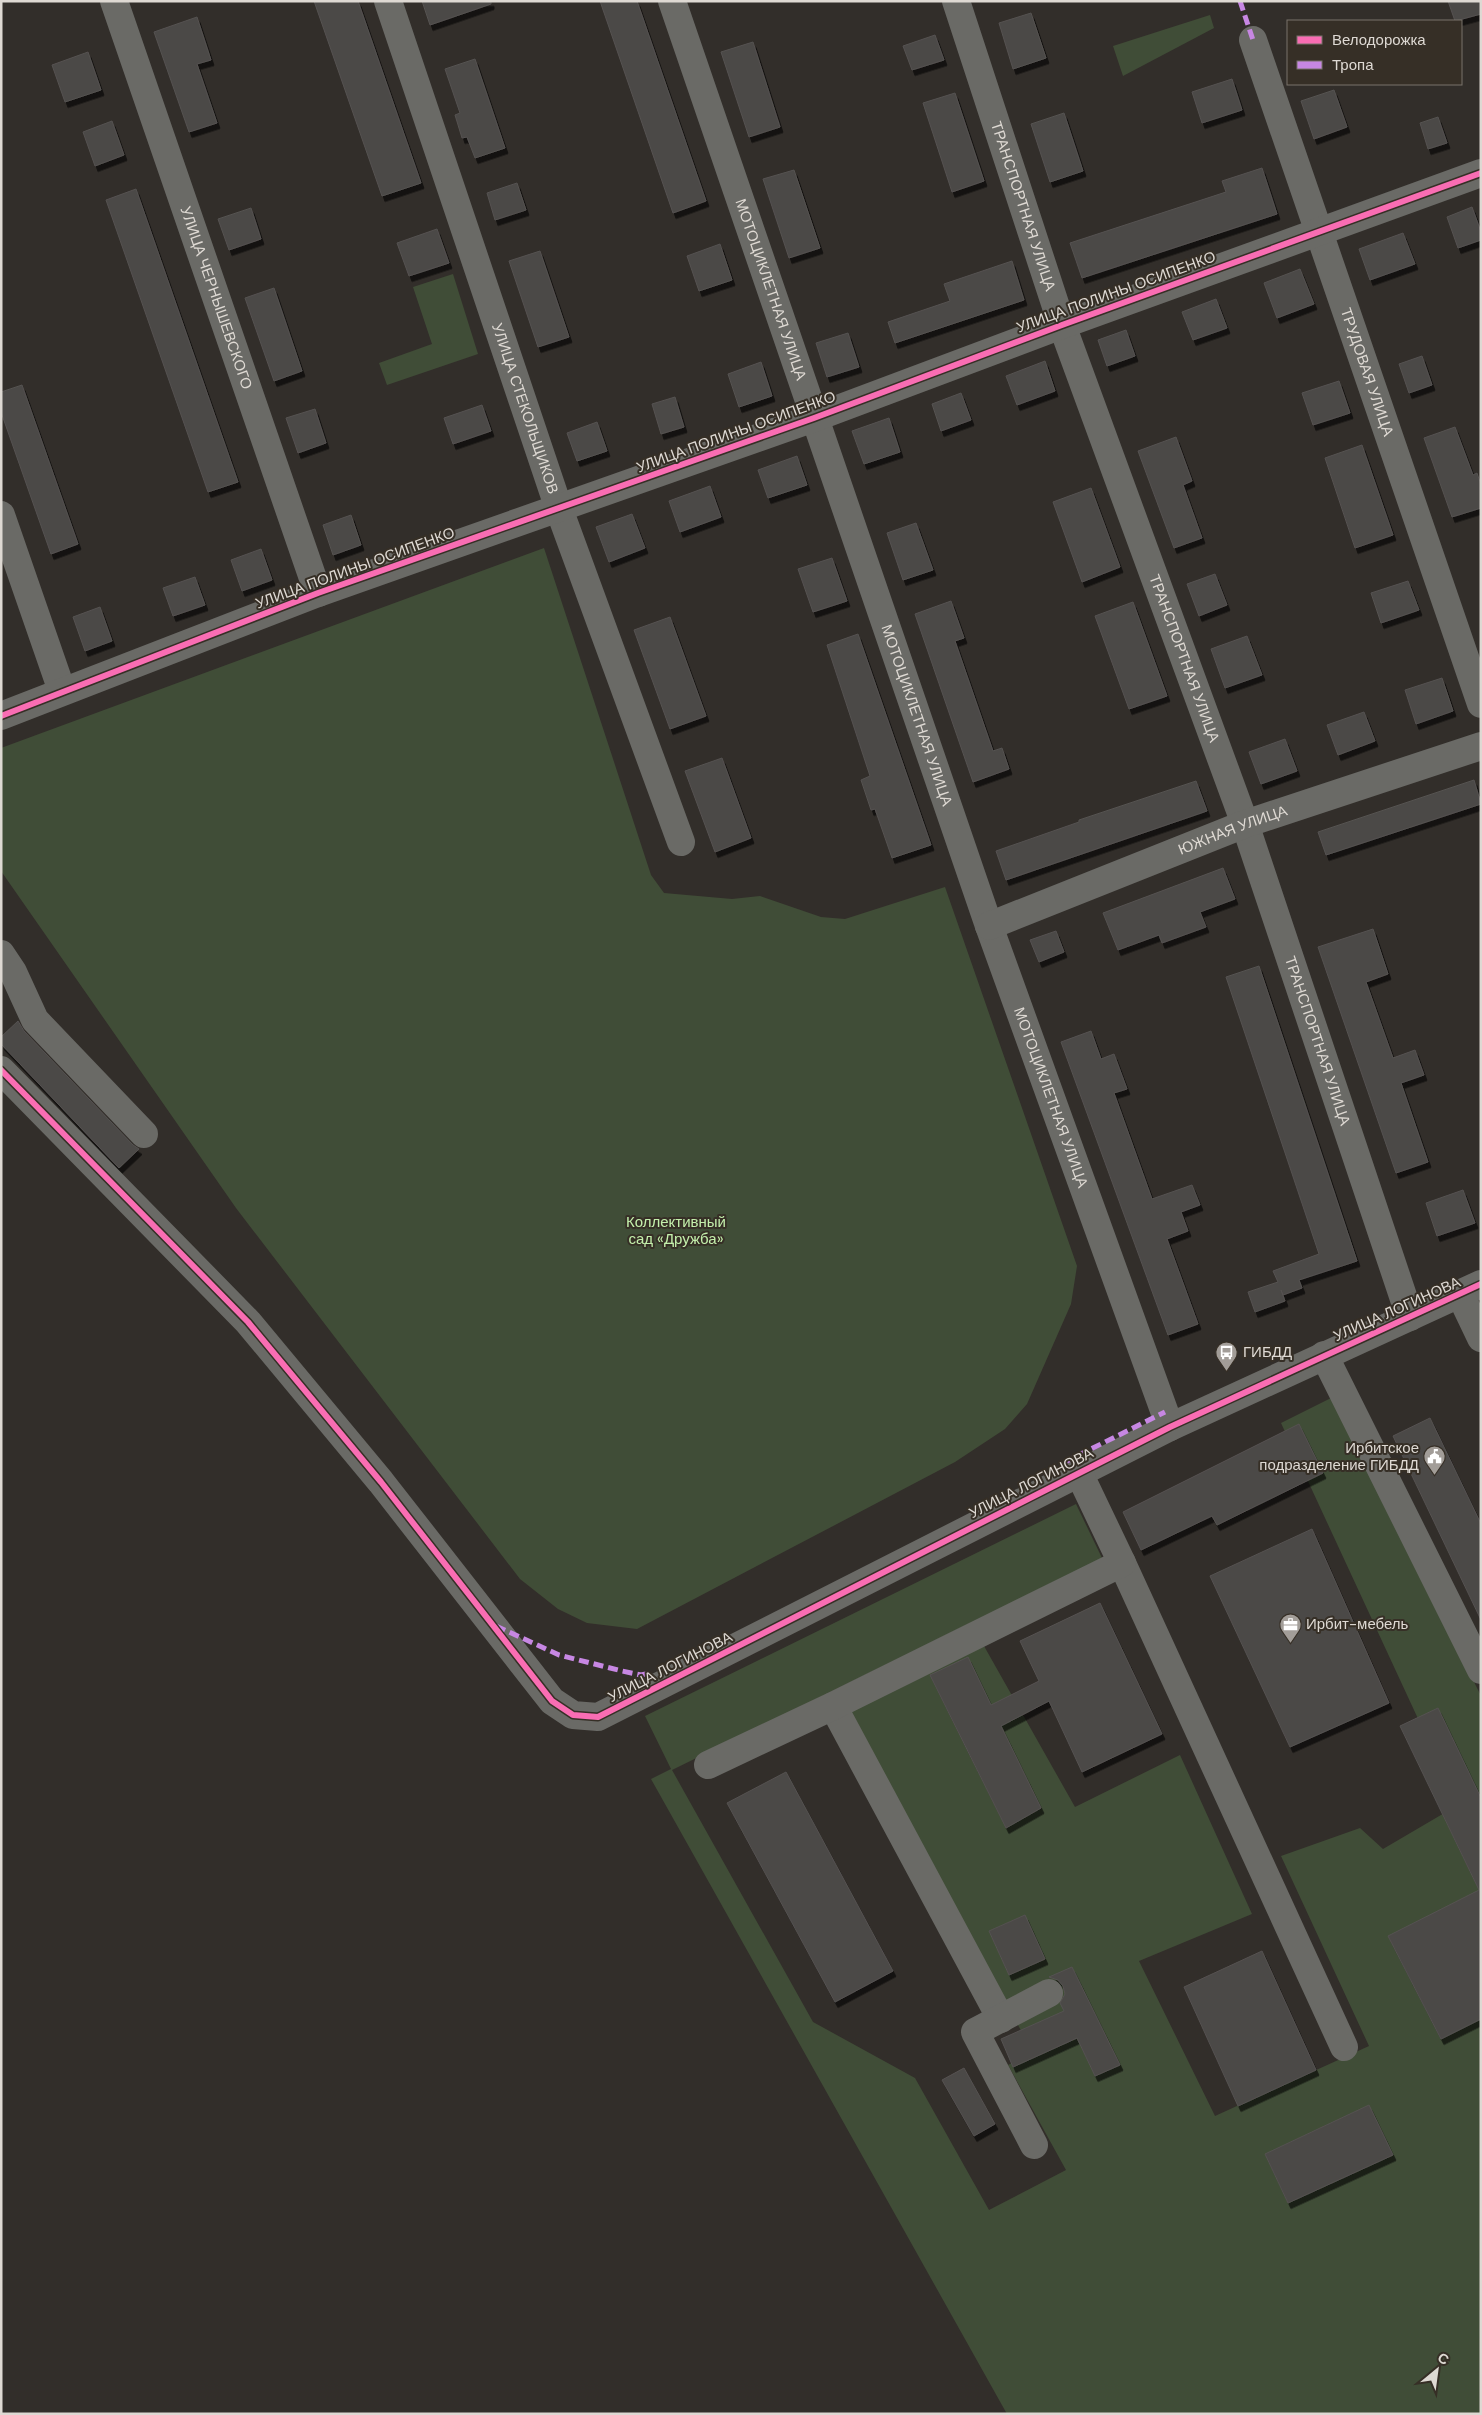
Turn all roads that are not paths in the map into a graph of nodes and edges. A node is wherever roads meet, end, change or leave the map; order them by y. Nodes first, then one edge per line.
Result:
1 (114, 1) edge
2 (388, 1) edge
3 (672, 1) edge
4 (956, 1) edge
5 (1253, 40) dead end
6 (1481, 173) edge
7 (1318, 232) junction
8 (1062, 324) junction
9 (814, 418) junction
10 (559, 509) junction
11 (1, 515) edge
12 (318, 593) junction
13 (62, 691) junction
14 (1481, 704) edge
15 (1, 716) edge
16 (1481, 746) edge
17 (1245, 824) junction
18 (681, 842) dead end
19 (989, 926) junction
20 (1, 954) edge
21 (1, 1070) edge
22 (144, 1134) dead end
23 (1470, 1289) edge
24 (1410, 1317) junction
25 (1481, 1338) edge
26 (1324, 1355) junction
27 (1170, 1427) junction
28 (1079, 1473) junction
29 (1122, 1563) junction
30 (1481, 1670) edge
31 (833, 1706) junction
32 (708, 1765) dead end
33 (1049, 1993) dead end
34 (1000, 2019) junction
35 (1344, 2047) dead end
36 (1034, 2145) dead end

1 - 12 street, УЛИЦА ЧЕРНЫШЕВСКОГО
2 - 10 street, УЛИЦА СТЕКОЛЬЩИКОВ
3 - 9 street, МОТОЦИКЛЕТНАЯ УЛИЦА
4 - 8 street, ТРАНСПОРТНАЯ УЛИЦА
5 - 7 street, ТРУДОВАЯ УЛИЦА
6 - 7 street, УЛИЦА ПОЛИНЫ ОСИПЕНКО
7 - 8 street, УЛИЦА ПОЛИНЫ ОСИПЕНКО
7 - 14 street, ТРУДОВАЯ УЛИЦА
8 - 9 street, УЛИЦА ПОЛИНЫ ОСИПЕНКО
8 - 17 street, ТРАНСПОРТНАЯ УЛИЦА
9 - 10 street, УЛИЦА ПОЛИНЫ ОСИПЕНКО
9 - 19 street, МОТОЦИКЛЕТНАЯ УЛИЦА
10 - 12 street, УЛИЦА ПОЛИНЫ ОСИПЕНКО
10 - 18 street, УЛИЦА СТЕКОЛЬЩИКОВ
11 - 13 street
12 - 13 street, УЛИЦА ПОЛИНЫ ОСИПЕНКО
13 - 15 street, УЛИЦА ПОЛИНЫ ОСИПЕНКО
16 - 17 street, ЮЖНАЯ УЛИЦА
17 - 19 street, ЮЖНАЯ УЛИЦА
17 - 24 street, ТРАНСПОРТНАЯ УЛИЦА
19 - 27 street, МОТОЦИКЛЕТНАЯ УЛИЦА
20 - 22 street
21 - 28 street, УЛИЦА ЛОГИНОВА
23 - 24 street, УЛИЦА ЛОГИНОВА
23 - 25 street
24 - 26 street, УЛИЦА ЛОГИНОВА
26 - 27 street, УЛИЦА ЛОГИНОВА
26 - 30 street
27 - 28 street, УЛИЦА ЛОГИНОВА
28 - 29 street
29 - 31 street
29 - 35 street
31 - 32 street
31 - 34 street
33 - 34 street
34 - 36 street

